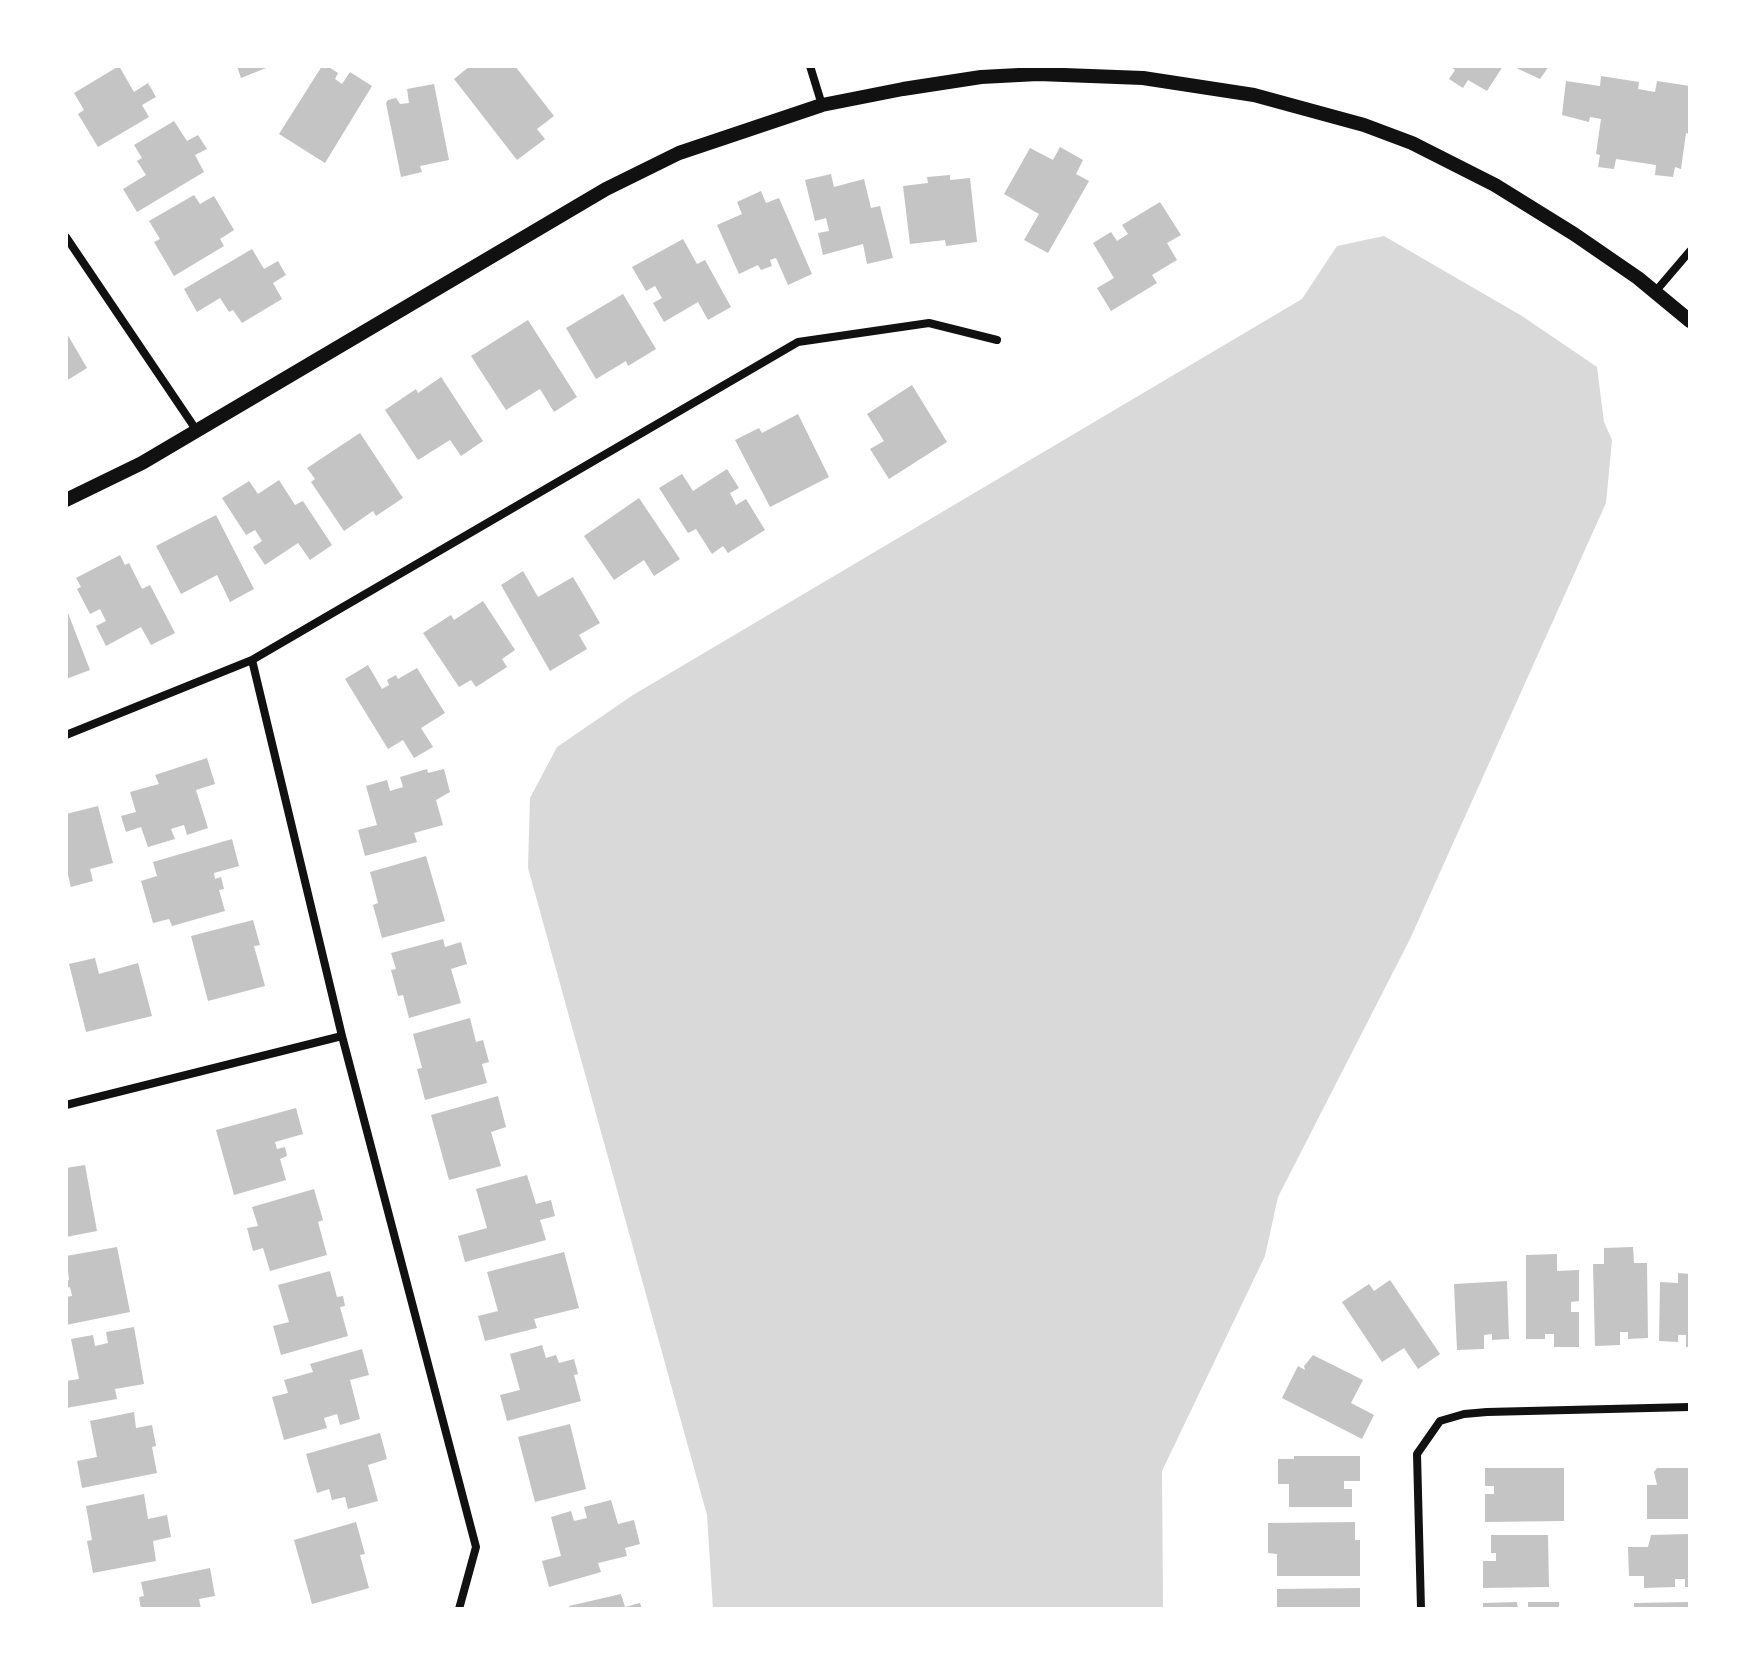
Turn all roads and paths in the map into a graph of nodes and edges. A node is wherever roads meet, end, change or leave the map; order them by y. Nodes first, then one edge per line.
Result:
1 (810, 66) edge
2 (822, 105) junction
3 (66, 237) edge
4 (1690, 251) edge
5 (1655, 292) junction
6 (1690, 321) edge
7 (997, 340) dead end
8 (197, 431) junction
9 (66, 500) edge
10 (252, 660) junction
11 (66, 735) edge
12 (342, 1036) junction
13 (66, 1105) edge
14 (1690, 1407) edge
15 (459, 1609) edge
16 (1421, 1609) edge

1 - 2 street
2 - 5 street
2 - 8 street
3 - 8 street
4 - 5 street
5 - 6 street
7 - 10 street
8 - 9 street
10 - 11 street
10 - 12 street
12 - 13 street
12 - 15 street
14 - 16 street

